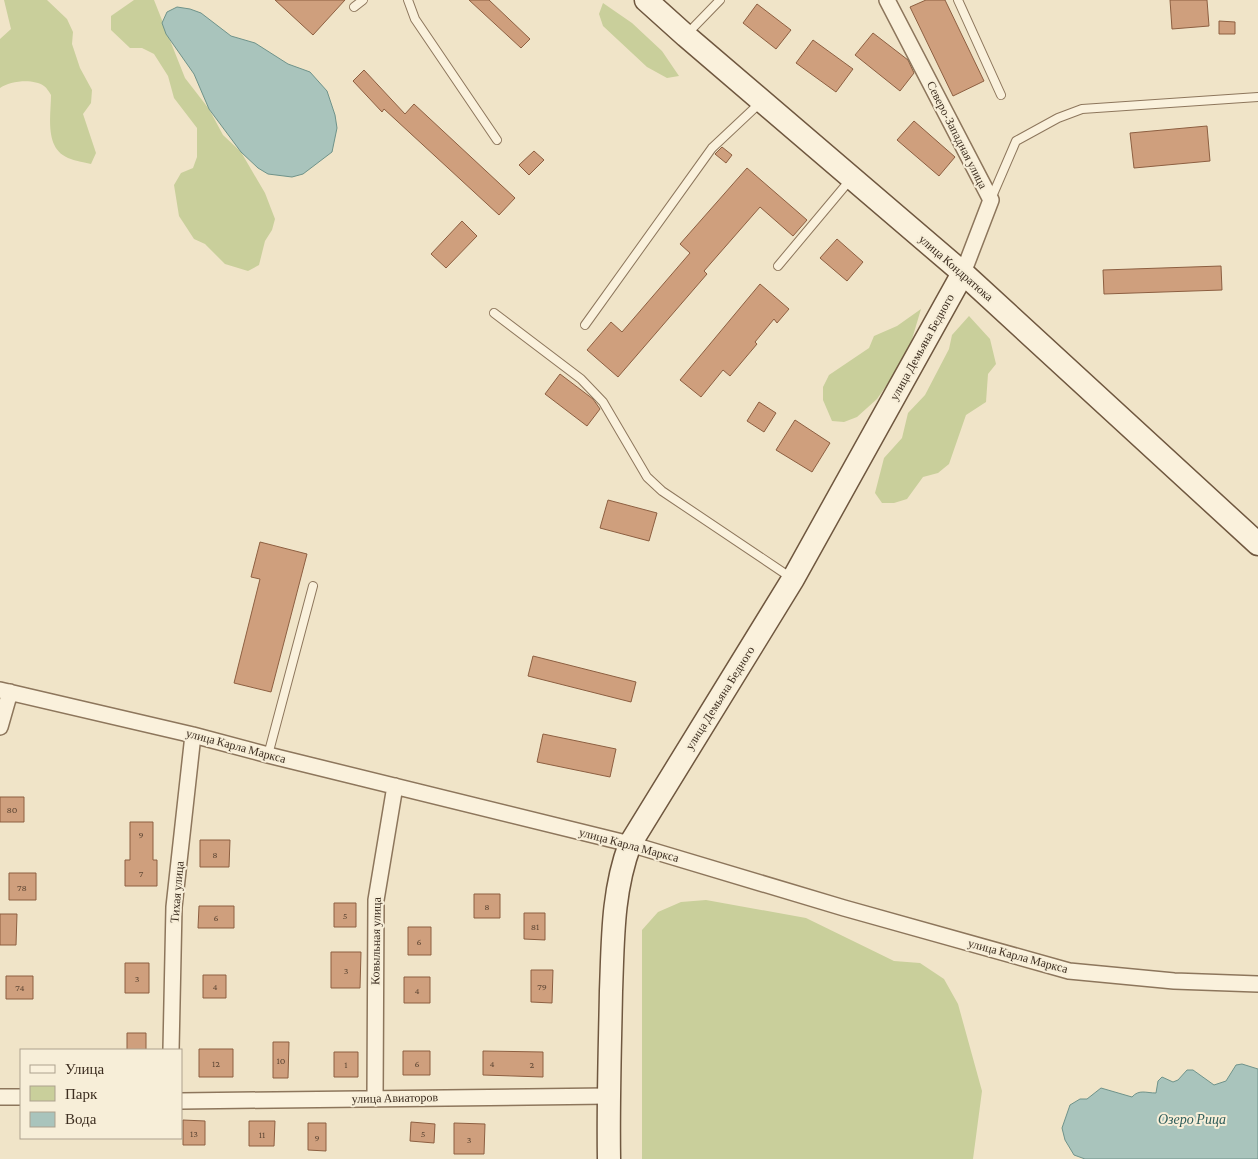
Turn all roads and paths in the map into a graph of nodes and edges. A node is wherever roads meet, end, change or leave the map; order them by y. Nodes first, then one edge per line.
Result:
1 (363, 0) edge
2 (408, 0) edge
3 (646, 0) edge
4 (720, 0) edge
5 (887, 0) edge
6 (958, 0) edge
7 (354, 7) dead end
8 (686, 36) junction
9 (1001, 94) dead end
10 (1258, 97) edge
11 (762, 101) junction
12 (497, 140) dead end
13 (852, 178) junction
14 (991, 200) junction
15 (778, 266) dead end
16 (963, 273) junction
17 (494, 313) dead end
18 (585, 325) dead end
19 (1258, 544) edge
20 (793, 580) junction
21 (313, 586) dead end
22 (5, 691) edge
23 (0, 727) edge
24 (193, 735) junction
25 (268, 755) junction
26 (395, 786) junction
27 (630, 844) junction
28 (1258, 984) edge
29 (170, 1049) edge
30 (608, 1096) junction
31 (0, 1097) edge
32 (20, 1098) edge
33 (375, 1099) junction
34 (182, 1101) edge
35 (609, 1159) edge

1 - 7 lane
2 - 12 lane
3 - 8 street, улица Кондратюка
4 - 8 lane
5 - 14 street, Северо-Западная улица
6 - 9 lane
8 - 11 street, улица Кондратюка
10 - 14 lane
11 - 13 street, улица Кондратюка
11 - 18 lane
13 - 15 lane
13 - 16 street, улица Кондратюка
14 - 16 street, Северо-Западная улица
16 - 19 street, улица Кондратюка
16 - 20 street, улица Демьяна Бедного
17 - 20 lane
20 - 27 street, улица Демьяна Бедного
21 - 25 lane
22 - 23 street
22 - 24 street, улица Карла Маркса
24 - 25 street, улица Карла Маркса
24 - 29 street, Тихая улица
25 - 26 street, улица Карла Маркса
26 - 27 street, улица Карла Маркса
26 - 33 street, Ковыльная улица
27 - 28 street, улица Карла Маркса
27 - 30 street, улица Демьяна Бедного
30 - 33 street, улица Авиаторов
30 - 35 street, улица Демьяна Бедного
31 - 32 street
33 - 34 street, улица Авиаторов

